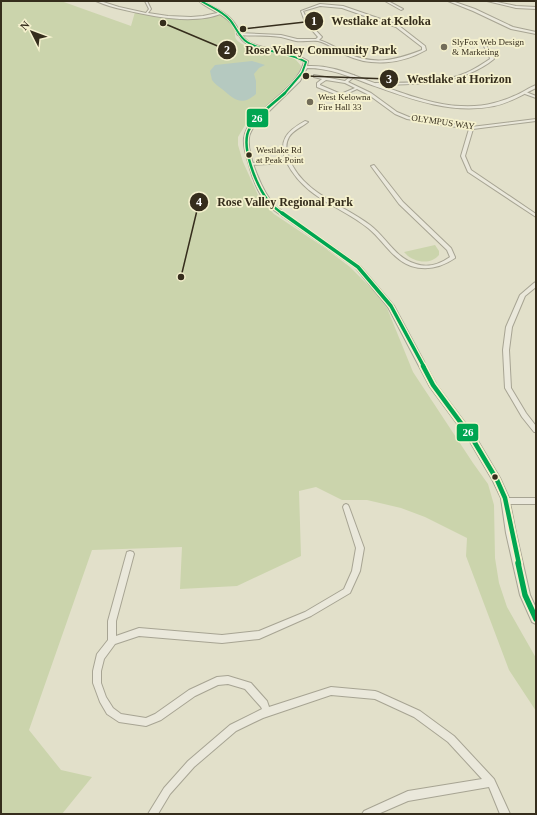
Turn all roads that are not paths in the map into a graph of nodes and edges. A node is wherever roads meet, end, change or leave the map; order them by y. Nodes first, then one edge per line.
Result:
1 (97, 1) edge
2 (146, 1) edge
3 (201, 1) edge
4 (386, 1) edge
5 (449, 1) edge
6 (488, 1) edge
7 (536, 8) edge
8 (402, 9) dead end
9 (148, 13) junction
10 (222, 13) junction
11 (536, 33) edge
12 (238, 34) junction
13 (317, 40) junction
14 (483, 44) dead end
15 (306, 67) junction
16 (315, 76) dead end
17 (353, 76) junction
18 (325, 79) junction
19 (346, 82) junction
20 (376, 84) junction
21 (536, 86) edge
22 (357, 88) junction
23 (526, 93) junction
24 (536, 97) edge
25 (536, 120) edge
26 (306, 122) dead end
27 (471, 128) junction
28 (289, 162) junction
29 (251, 164) junction
30 (373, 166) dead end
31 (536, 216) edge
32 (536, 284) edge
33 (536, 430) edge
34 (506, 501) junction
35 (536, 501) edge
36 (346, 507) dead end
37 (130, 554) dead end
38 (536, 619) edge
39 (112, 641) junction
40 (267, 712) junction
41 (491, 782) junction
42 (153, 814) edge
43 (367, 814) edge
44 (505, 814) edge

1 - 9 street
2 - 9 street
3 - 10 street
4 - 8 street
5 - 11 street
6 - 7 street
9 - 10 street
10 - 12 street
12 - 13 street
12 - 15 street
13 - 13 street
14 - 20 street
15 - 17 street
15 - 29 street
16 - 18 street, OLYMPUS WAY
17 - 19 street
17 - 20 street
18 - 19 street, OLYMPUS WAY
18 - 22 street
19 - 22 street, OLYMPUS WAY
20 - 23 street
21 - 23 street
22 - 27 street, OLYMPUS WAY
23 - 24 street
25 - 27 street, OLYMPUS WAY
26 - 28 street
27 - 31 street
28 - 29 street
28 - 30 street
29 - 34 street
32 - 33 street
34 - 35 street
34 - 38 street
36 - 39 street
37 - 39 street
39 - 40 street
40 - 41 street
40 - 42 street
41 - 43 street
41 - 44 street

